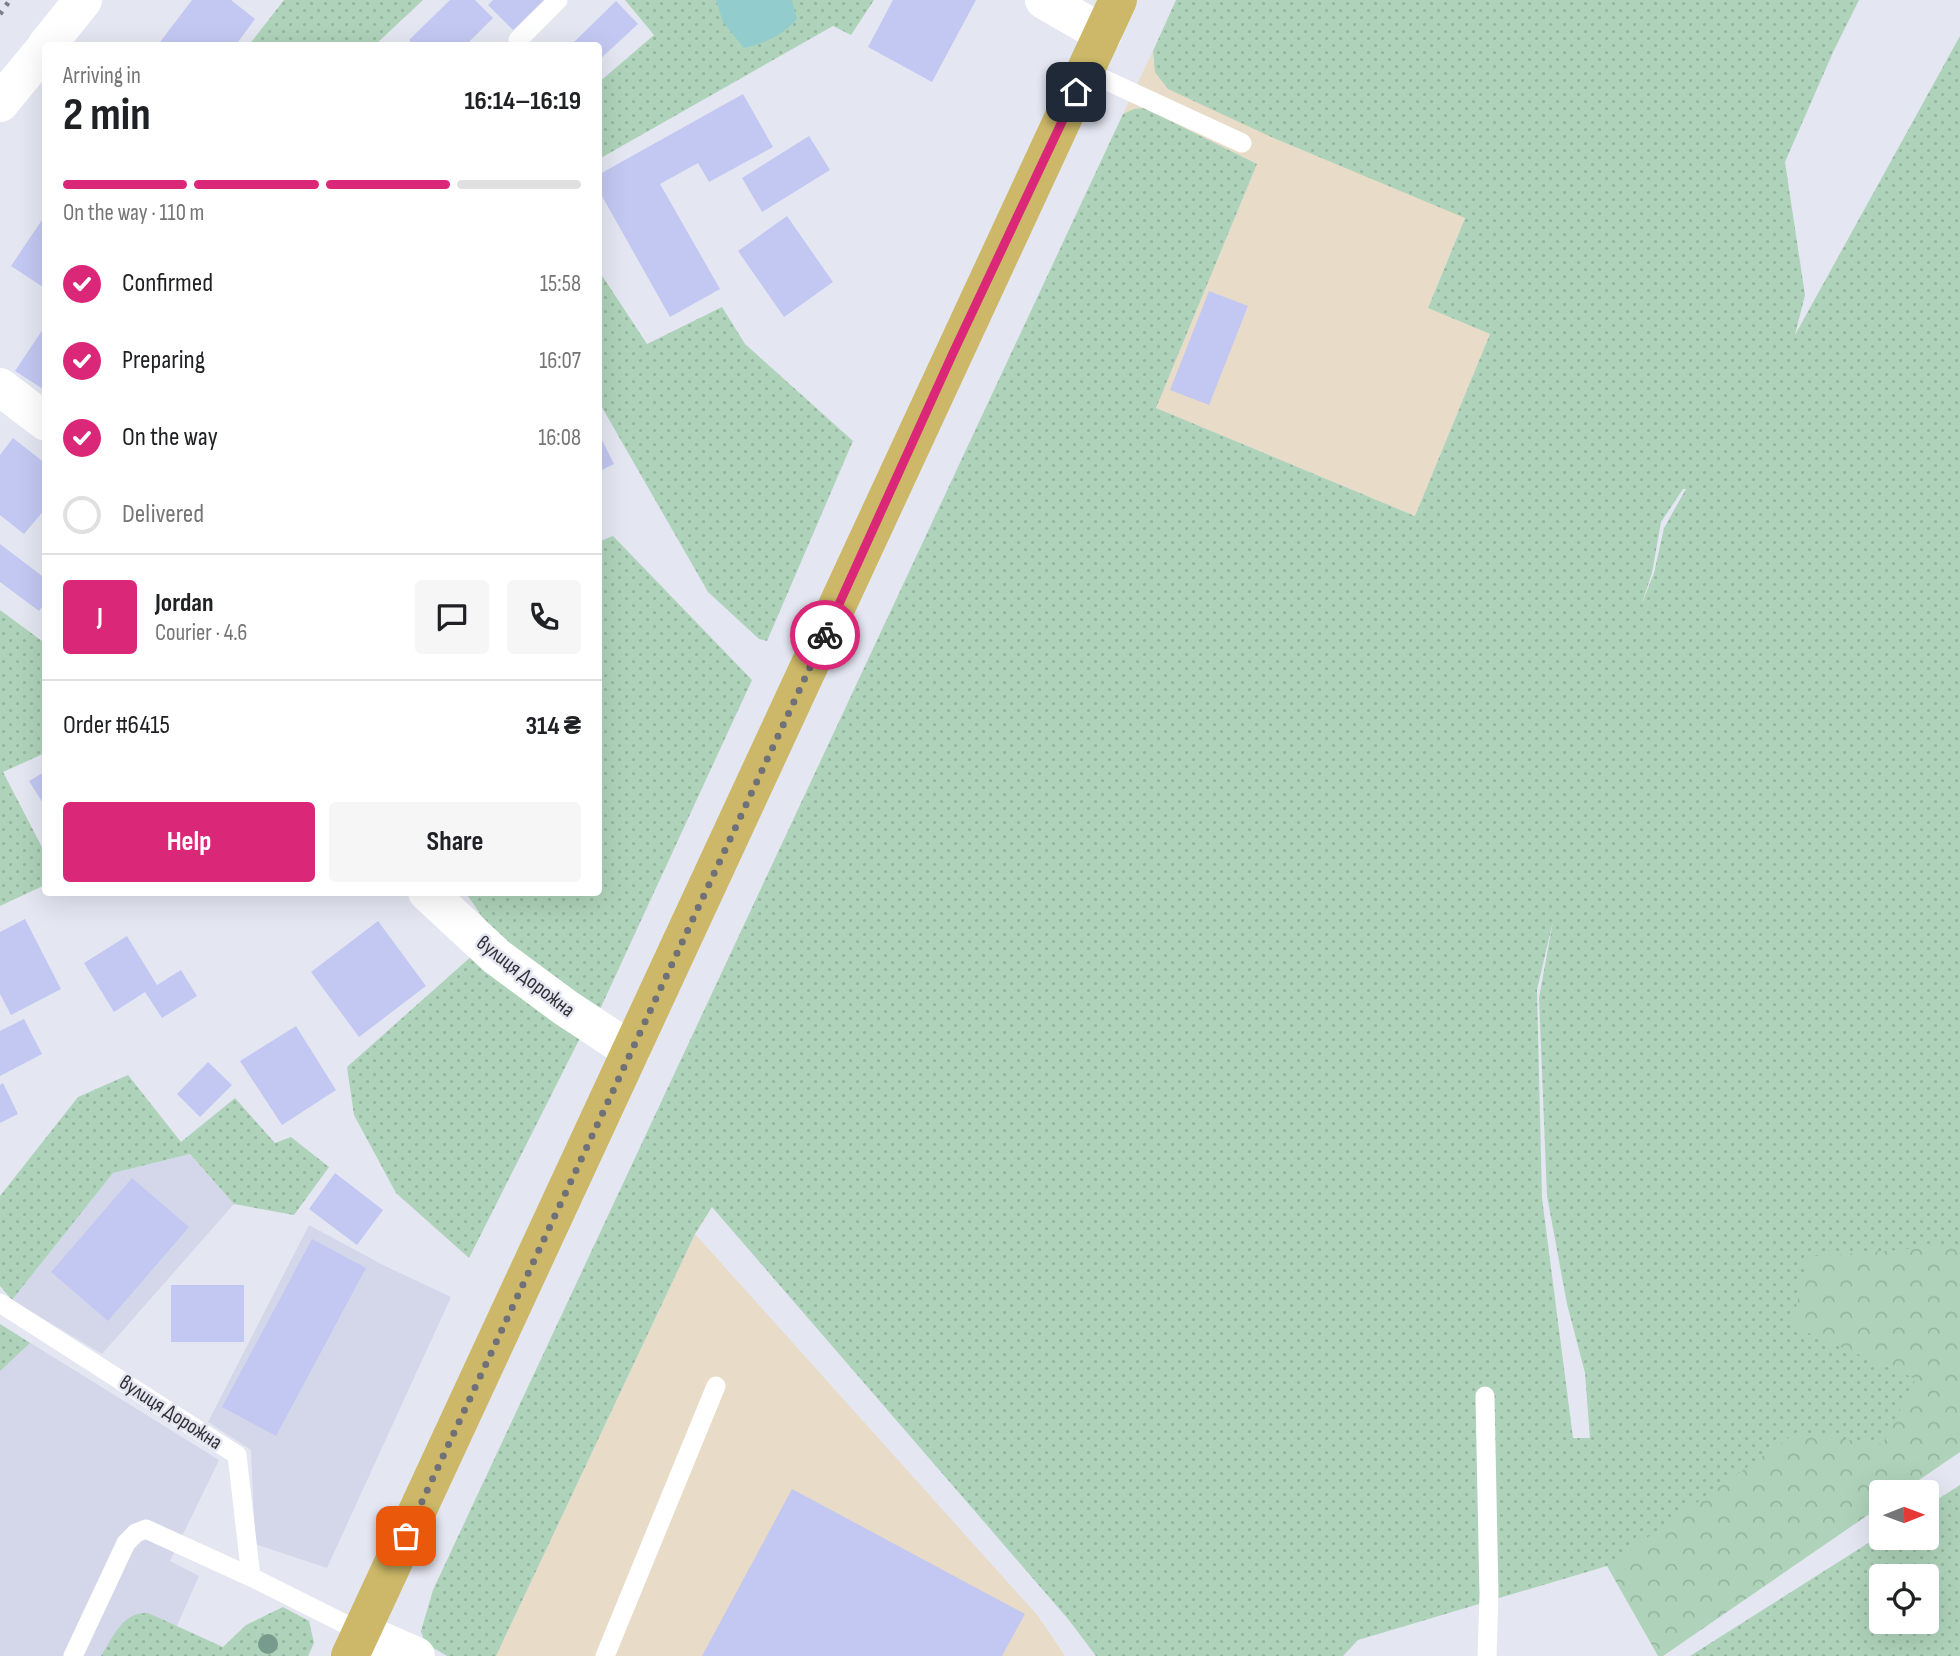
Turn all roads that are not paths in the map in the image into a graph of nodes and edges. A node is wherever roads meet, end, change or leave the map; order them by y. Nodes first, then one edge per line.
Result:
1 (83, 0) edge
2 (558, 0) edge
3 (1044, 0) edge
4 (1110, 17) edge
5 (518, 40) dead end
6 (49, 42) edge
7 (42, 51) edge
8 (1086, 71) junction
9 (0, 103) edge
10 (1241, 142) dead end
11 (0, 387) edge
12 (42, 419) edge
13 (431, 896) edge
14 (631, 1051) junction
15 (0, 1303) edge
16 (716, 1386) dead end
17 (1485, 1396) dead end
18 (251, 1577) junction
19 (356, 1644) edge
20 (73, 1656) edge
21 (416, 1656) edge
22 (605, 1656) edge
23 (1487, 1656) edge

1 - 6 street
2 - 5 lane
3 - 4 street
4 - 8 main road
7 - 9 street
8 - 10 lane
8 - 14 main road
11 - 12 street
13 - 14 street, вулиця Дорожна
14 - 19 main road
15 - 18 lane, вулиця Дорожна
16 - 22 lane
17 - 23 lane
18 - 19 lane
18 - 20 lane
19 - 21 street

